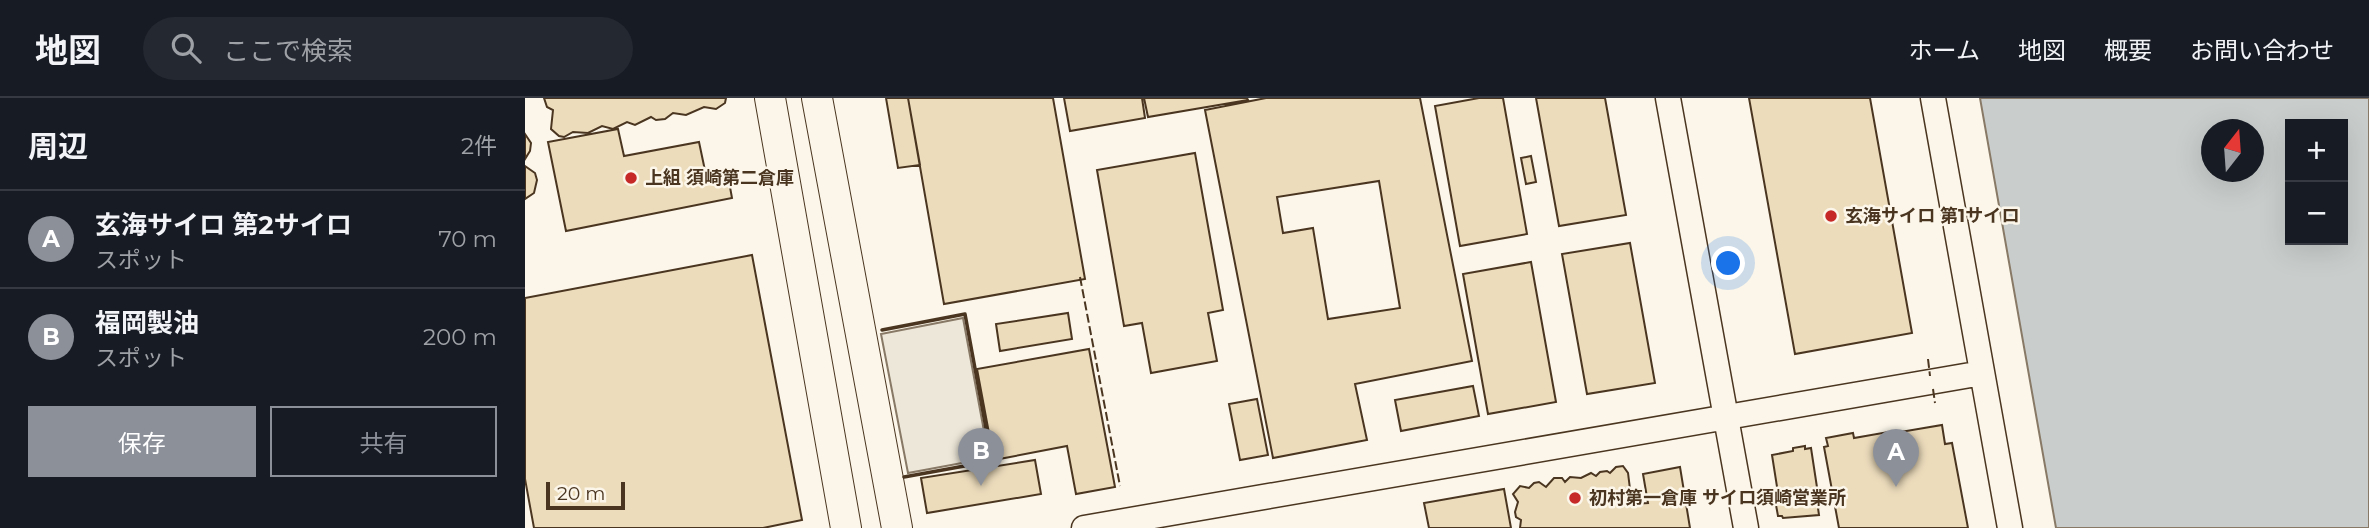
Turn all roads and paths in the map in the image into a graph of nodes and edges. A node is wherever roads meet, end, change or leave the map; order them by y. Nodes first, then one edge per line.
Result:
1 (770, 98) edge
2 (817, 98) edge
3 (1668, 98) edge
4 (1933, 98) edge
5 (1982, 373) junction
6 (1725, 417) junction
7 (846, 528) edge
8 (897, 528) edge
9 (1084, 528) edge
10 (1746, 528) edge
11 (2010, 528) edge

1 - 7 street
2 - 8 street
3 - 6 street
4 - 5 street
5 - 6 street
5 - 11 street
6 - 9 street
6 - 10 street

